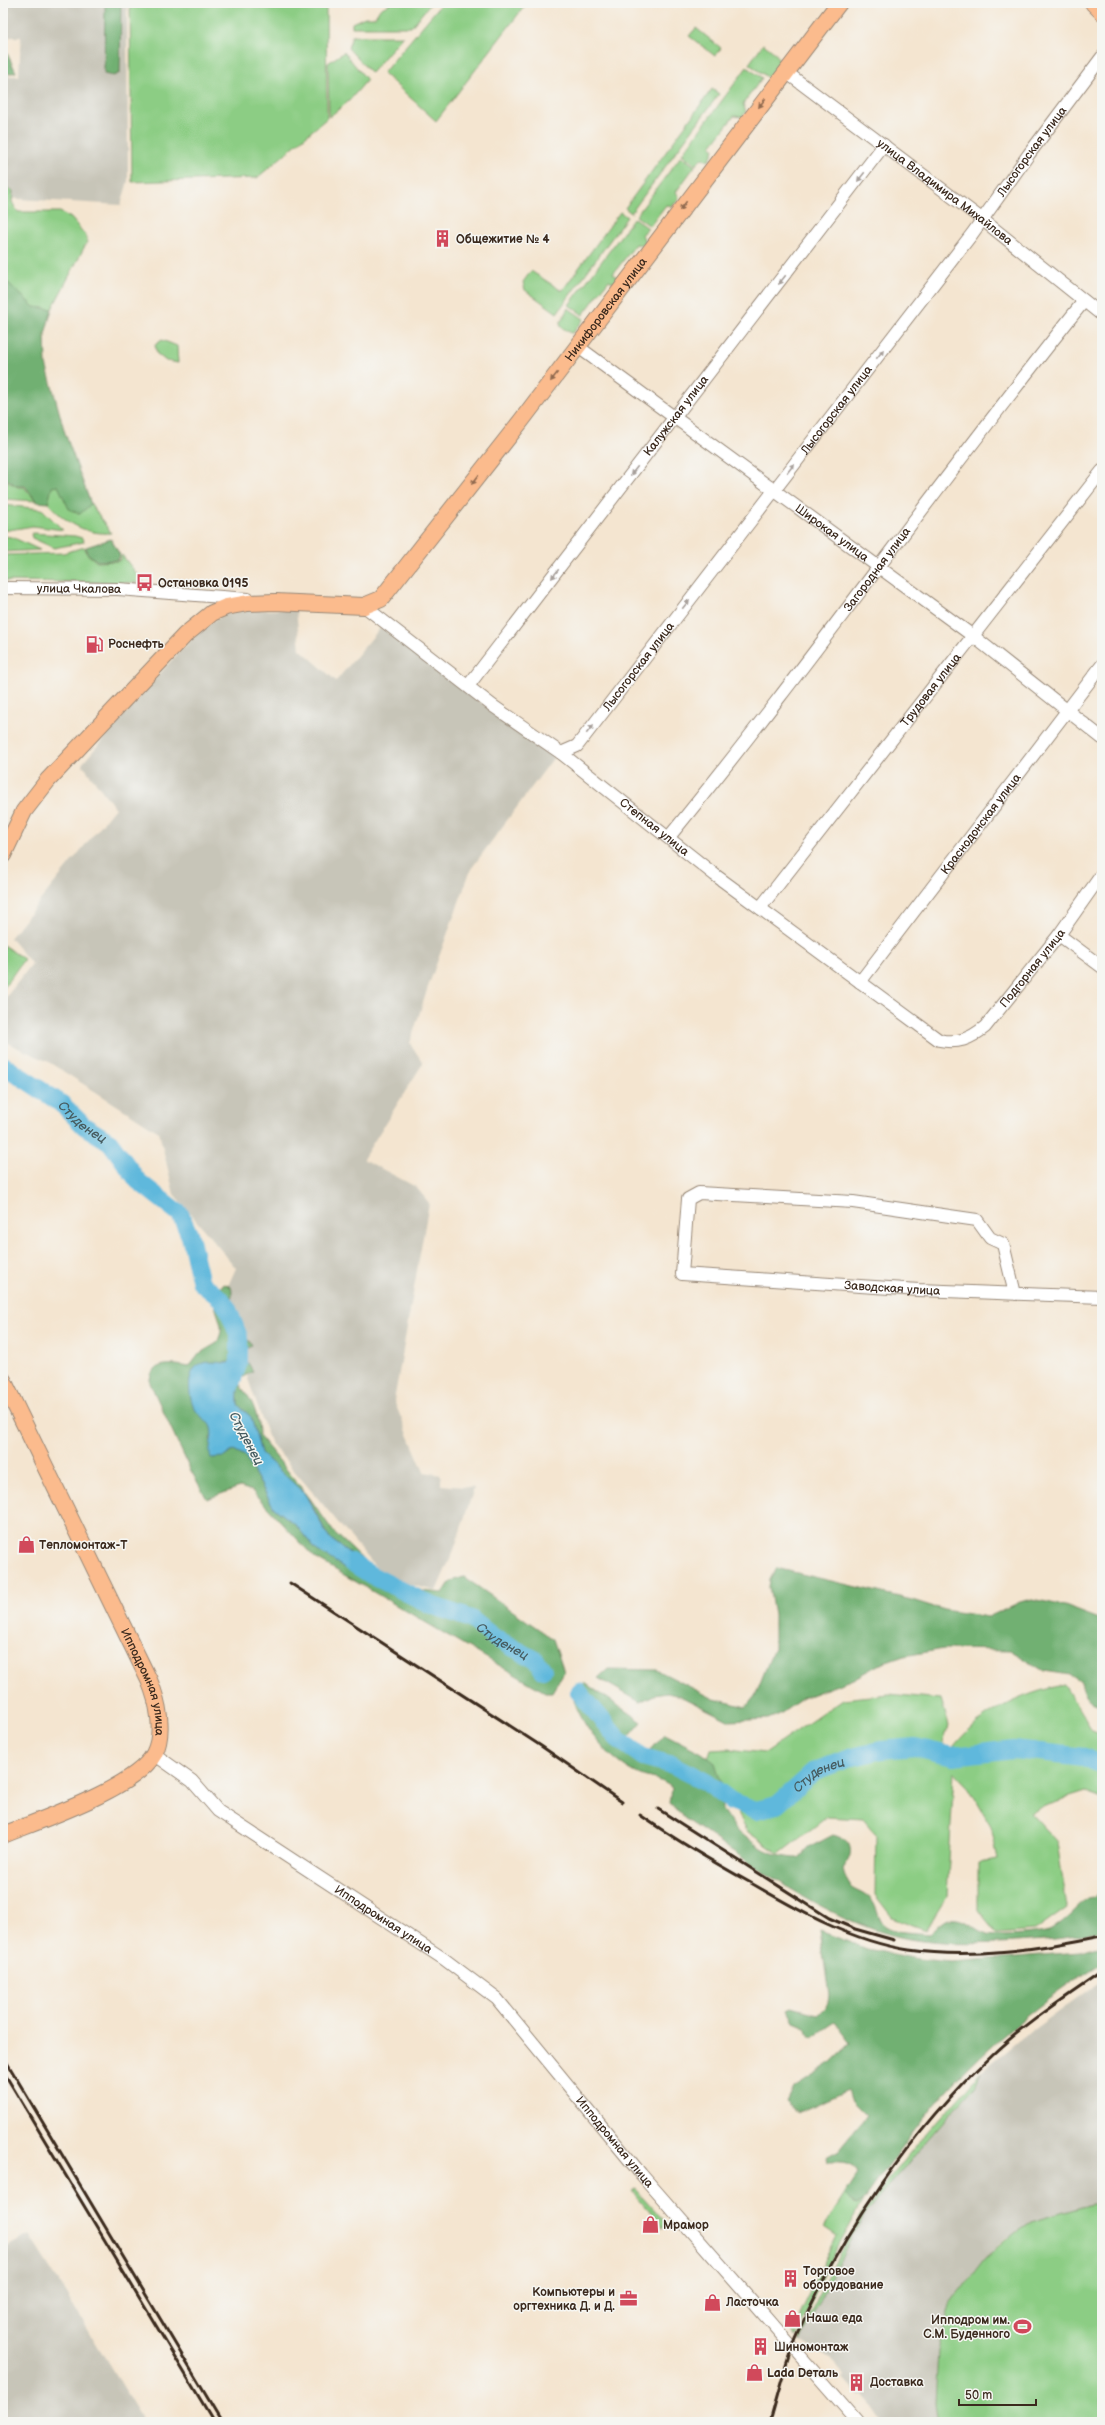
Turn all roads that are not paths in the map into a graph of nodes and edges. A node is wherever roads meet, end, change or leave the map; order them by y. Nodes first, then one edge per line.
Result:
1 (839, 3) edge
2 (1093, 3) edge
3 (1102, 12) edge
4 (1102, 57) edge
5 (786, 72) junction
6 (884, 145) junction
7 (983, 220) junction
8 (1084, 301) junction
9 (1102, 315) edge
10 (577, 346) junction
11 (676, 417) junction
12 (1102, 471) edge
13 (775, 490) junction
14 (879, 567) junction
15 (3, 588) edge
16 (275, 602) junction
17 (364, 606) junction
18 (973, 636) junction
19 (1102, 666) edge
20 (468, 686) junction
21 (1067, 712) junction
22 (1102, 738) edge
23 (560, 753) junction
24 (669, 837) junction
25 (3, 855) edge
26 (1102, 874) edge
27 (760, 908) junction
28 (1059, 935) junction
29 (1102, 967) edge
30 (860, 982) junction
31 (948, 1042) joint
32 (1015, 1294) junction
33 (1102, 1298) edge
34 (3, 1380) edge
35 (154, 1754) junction
36 (3, 1835) edge
37 (858, 2422) edge

1 - 5 main road, Никифоровская улица
2 - 3 main road
4 - 7 street, Лысогорская улица
5 - 6 street, улица Владимира Михайлова
5 -> 10 main road, Никифоровская улица
6 - 7 street, улица Владимира Михайлова
6 -> 11 street, Калужская улица
7 - 8 street, улица Владимира Михайлова
13 -> 7 street, Лысогорская улица
8 - 9 street, улица Владимира Михайлова
8 - 14 street, Загородная улица
10 - 11 street, Широкая улица
10 -> 17 main road, Никифоровская улица
11 - 13 street, Широкая улица
11 -> 20 street, Калужская улица
12 - 18 street, Трудовая улица
13 - 14 street, Широкая улица
23 -> 13 street, Лысогорская улица
14 - 18 street, Широкая улица
14 - 24 street, Загородная улица
15 - 16 street, улица Чкалова
16 - 17 main road
16 - 25 main road
17 - 20 street, Степная улица
18 - 21 street, Широкая улица
18 - 27 street, Трудовая улица
19 - 21 street, Краснодонская улица
20 - 23 street, Степная улица
21 - 22 street, Широкая улица
21 - 30 street, Краснодонская улица
23 - 24 street, Степная улица
24 - 27 street, Степная улица
26 - 28 street, Подгорная улица
27 - 30 street, Степная улица
28 - 29 street
28 - 31 street, Подгорная улица
30 - 31 street, Степная улица
32 - 32 street, Заводская улица
32 - 33 street, Заводская улица
34 - 35 main road, Ипподромная улица
35 - 36 main road
35 - 37 street, Ипподромная улица

